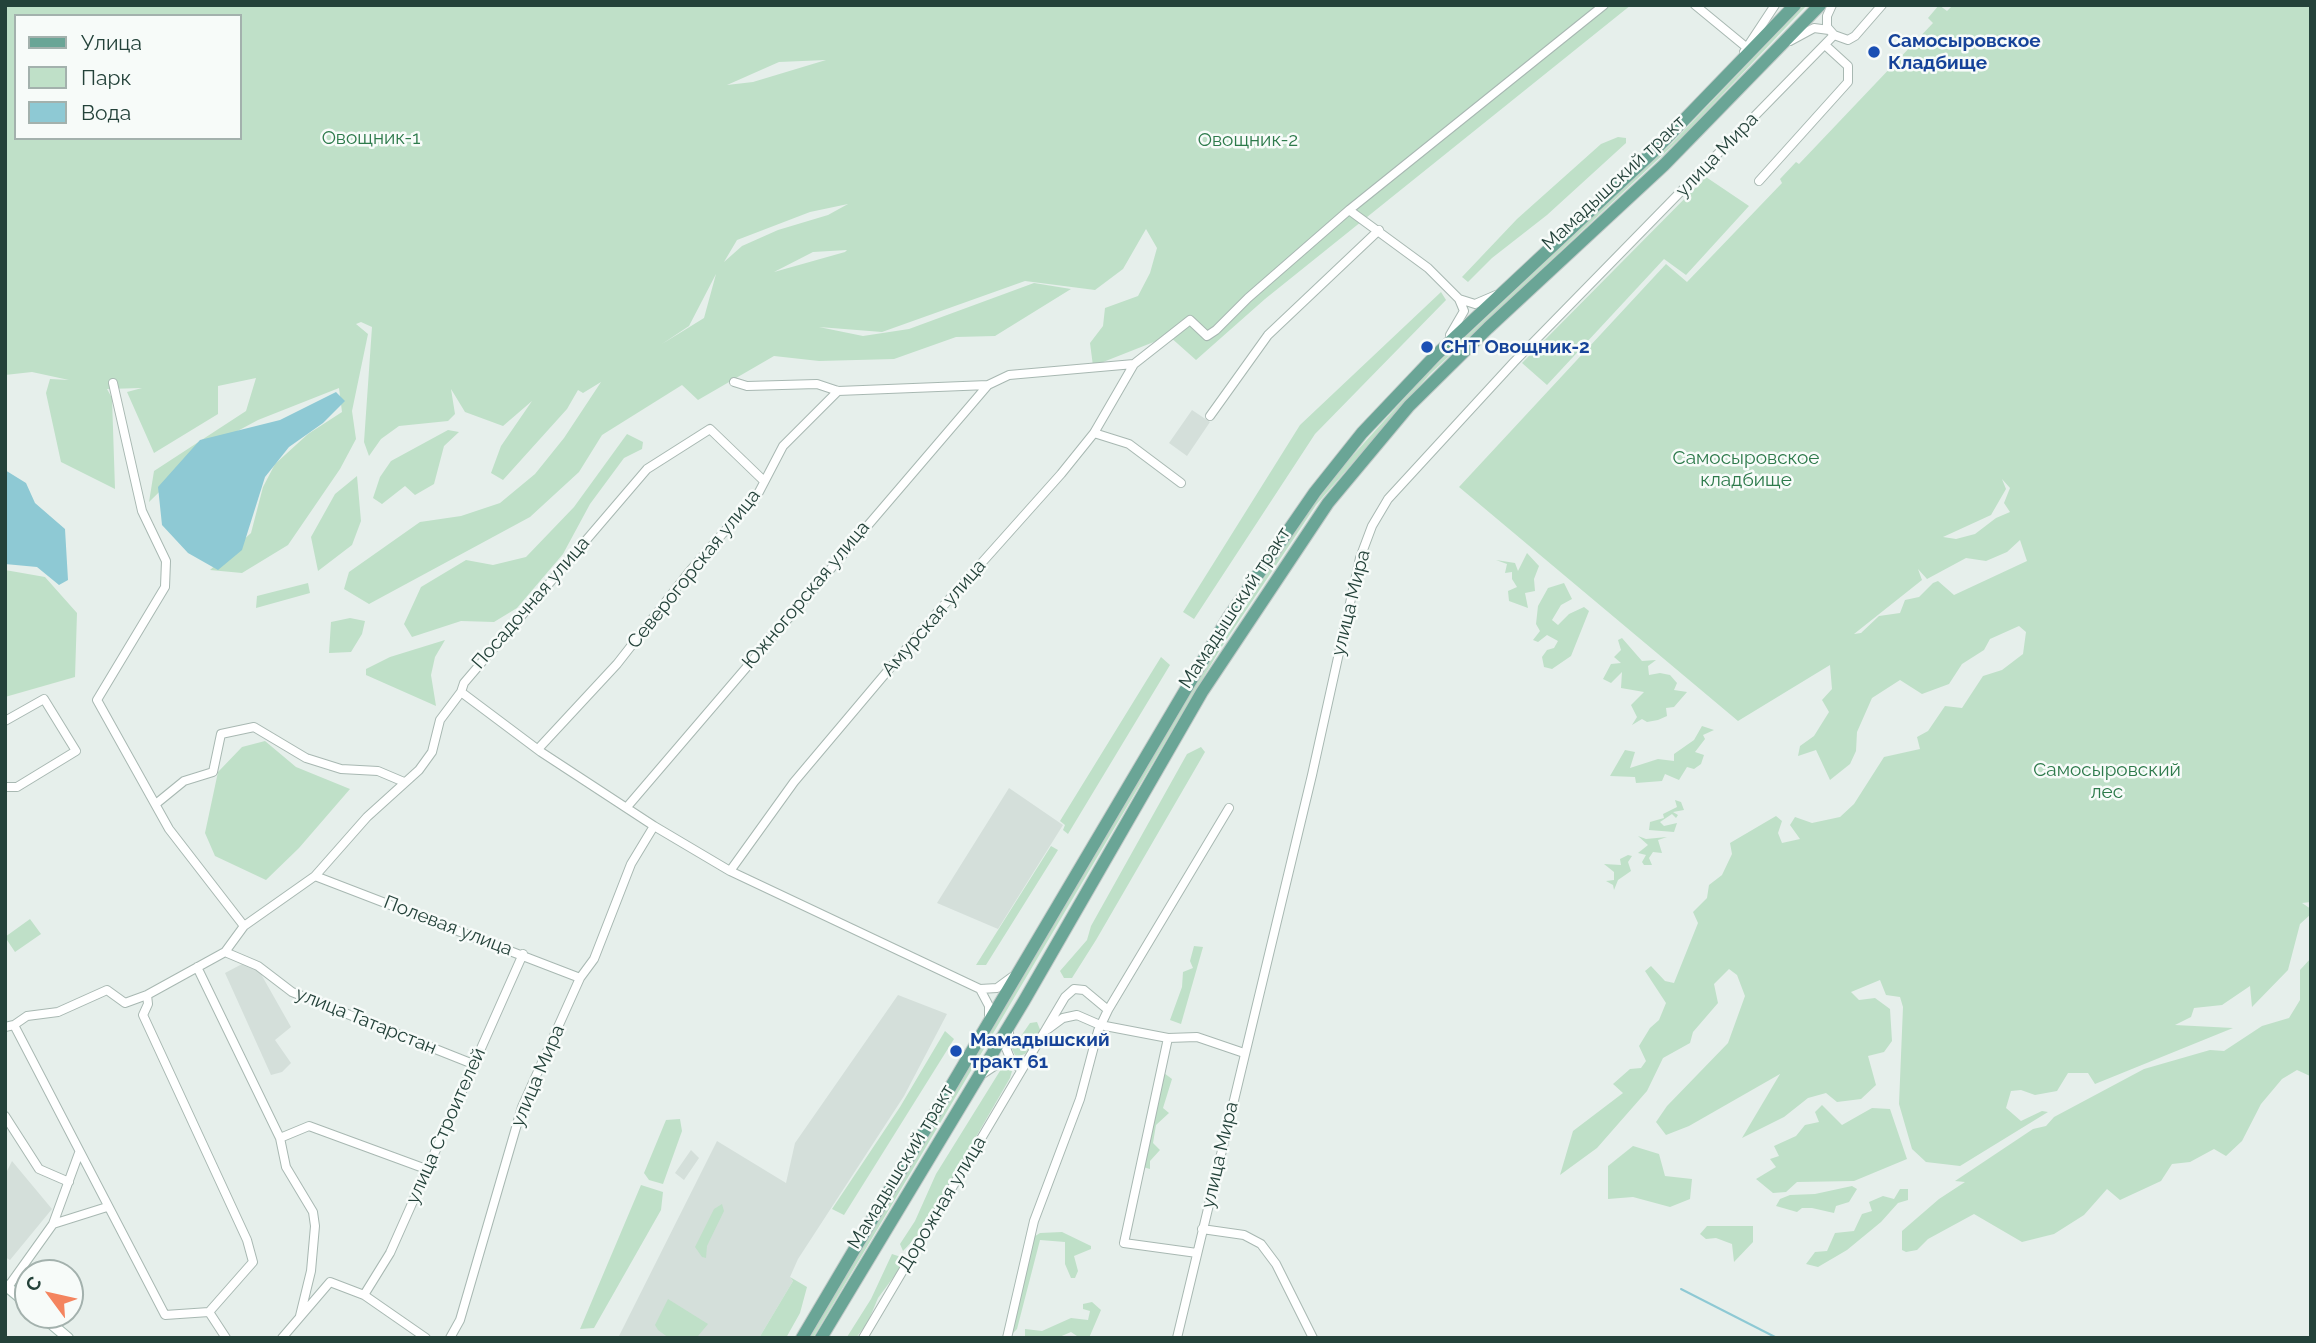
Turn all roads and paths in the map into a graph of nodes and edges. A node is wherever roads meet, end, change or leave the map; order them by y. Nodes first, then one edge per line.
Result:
1 (1605, 5) edge
2 (1695, 5) edge
3 (1775, 5) edge
4 (1795, 5) edge
5 (1820, 5) edge
6 (1832, 5) edge
7 (1882, 5) edge
8 (1831, 32) junction
9 (1783, 45) junction
10 (1825, 45) junction
11 (1746, 47) junction
12 (1737, 68) junction
13 (1759, 181) dead end
14 (1349, 210) junction
15 (1379, 230) junction
16 (1502, 292) junction
17 (1459, 299) junction
18 (1446, 345) junction
19 (1134, 364) junction
20 (734, 382) dead end
21 (113, 383) dead end
22 (988, 385) junction
23 (838, 391) junction
24 (1210, 416) dead end
25 (1094, 433) junction
26 (764, 481) junction
27 (1181, 483) dead end
28 (461, 692) junction
29 (5, 721) edge
30 (540, 748) junction
31 (404, 782) junction
32 (5, 787) edge
33 (157, 803) junction
34 (627, 807) junction
35 (1229, 808) dead end
36 (654, 826) junction
37 (730, 871) junction
38 (315, 876) junction
39 (244, 926) junction
40 (225, 952) junction
41 (523, 954) junction
42 (197, 967) junction
43 (1020, 970) junction
44 (580, 978) junction
45 (980, 989) junction
46 (147, 995) junction
47 (1108, 1010) junction
48 (1013, 1019) junction
49 (989, 1022) junction
50 (1100, 1025) junction
51 (10, 1026) edge
52 (1045, 1030) junction
53 (1168, 1038) junction
54 (1244, 1053) junction
55 (473, 1063) junction
56 (1012, 1063) junction
57 (1022, 1069) junction
58 (975, 1083) junction
59 (5, 1116) edge
60 (280, 1138) junction
61 (79, 1153) junction
62 (426, 1169) junction
63 (68, 1182) junction
64 (107, 1207) junction
65 (53, 1224) junction
66 (1202, 1229) junction
67 (1197, 1253) junction
68 (6, 1286) edge
69 (364, 1295) junction
70 (209, 1312) junction
71 (300, 1317) junction
72 (226, 1338) edge
73 (282, 1338) edge
74 (426, 1338) edge
75 (450, 1338) edge
76 (802, 1338) edge
77 (821, 1338) edge
78 (863, 1338) edge
79 (1007, 1338) edge
80 (1177, 1338) edge
81 (1313, 1338) edge

1 - 14 street
2 - 11 street
3 - 11 street
4 - 12 main road, Мамадышский тракт
5 - 9 main road, Мамадышский тракт
6 - 8 street
7 - 8 street
8 - 9 street
8 - 10 street, улица Мира
9 - 48 main road, Мамадышский тракт
10 - 13 street
10 - 54 street, улица Мира
11 - 12 street
12 - 16 main road, Мамадышский тракт
14 - 15 street
14 - 19 street
15 - 17 street
15 - 24 street
16 - 17 street
16 - 18 main road, Мамадышский тракт
17 - 18 street
18 - 43 main road, Мамадышский тракт
19 - 22 street
19 - 25 street, Амурская улица
20 - 23 street
21 - 33 street
22 - 23 street
22 - 34 street, Южногорская улица
23 - 26 street, Северогорская улица
25 - 27 street
25 - 37 street, Амурская улица
26 - 28 street, Посадочная улица
26 - 30 street, Северогорская улица
28 - 30 street
28 - 31 street, Посадочная улица
29 - 32 street
30 - 34 street
31 - 33 street
31 - 38 street, Посадочная улица
33 - 39 street
34 - 36 street
35 - 47 street
36 - 37 street
36 - 44 street, улица Мира
37 - 45 street
38 - 39 street, Посадочная улица
38 - 41 street, Полевая улица
39 - 40 street, Посадочная улица
40 - 42 street, Посадочная улица
40 - 55 street, улица Татарстан
41 - 44 street, Полевая улица
41 - 55 street, улица Строителей
42 - 46 street, Посадочная улица
42 - 60 street
43 - 45 street
43 - 49 main road, Мамадышский тракт
44 - 75 street, улица Мира
45 - 49 street
46 - 51 street
46 - 70 street
47 - 50 street
47 - 52 street, Дорожная улица
48 - 56 street
48 - 58 main road, Мамадышский тракт
49 - 76 main road, Мамадышский тракт
50 - 52 street
50 - 53 street
50 - 79 street
51 - 61 street
52 - 57 street, Дорожная улица
53 - 54 street
53 - 67 street
54 - 66 street, улица Мира
55 - 62 street, улица Строителей
56 - 57 street
56 - 58 street
57 - 78 street, Дорожная улица
58 - 77 main road, Мамадышский тракт
59 - 63 street
60 - 62 street
60 - 71 street
61 - 63 street
61 - 64 street
62 - 69 street, улица Строителей
63 - 65 street
64 - 65 street
64 - 70 street
65 - 68 street
66 - 67 street, улица Мира
66 - 81 street
67 - 80 street, улица Мира
69 - 71 street
69 - 74 street
70 - 72 street
71 - 73 street

